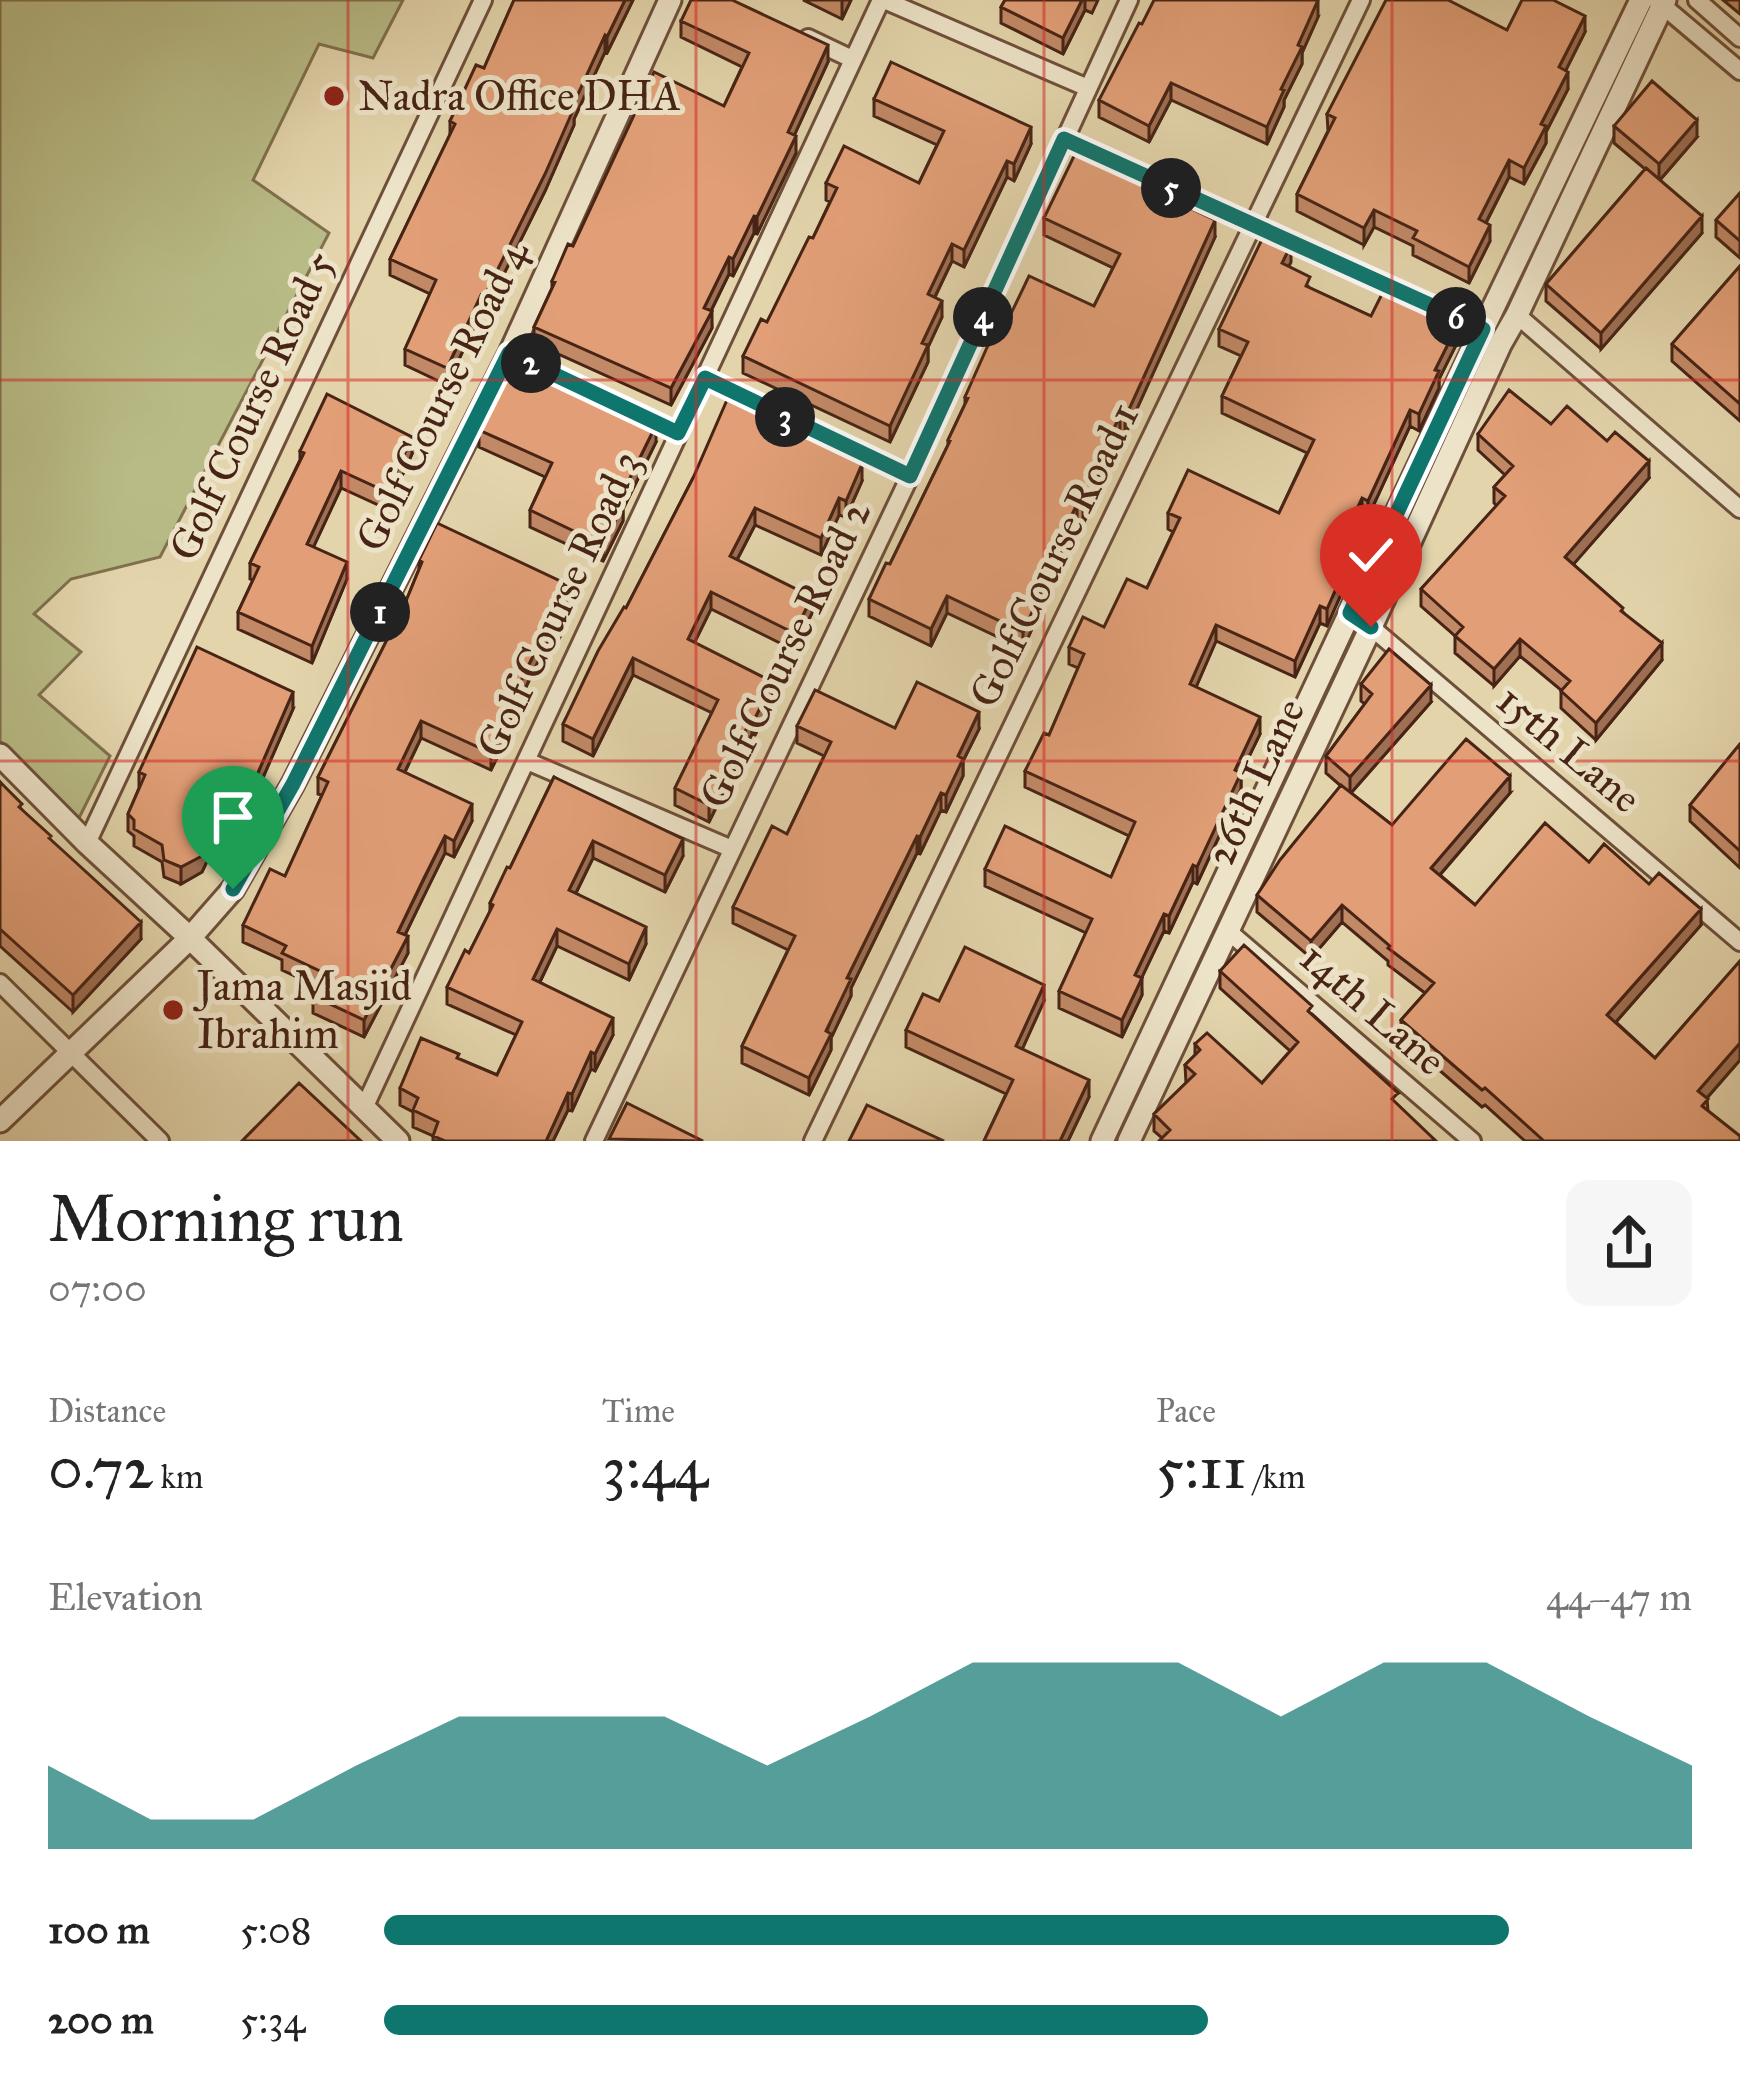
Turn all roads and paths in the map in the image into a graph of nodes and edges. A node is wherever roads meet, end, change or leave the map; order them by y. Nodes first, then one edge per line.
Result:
1 (483, 0) edge
2 (670, 0) edge
3 (883, 0) edge
4 (1129, 0) edge
5 (1361, 0) edge
6 (1697, 0) edge
7 (1656, 1) edge
8 (786, 28) edge
9 (1740, 38) edge
10 (852, 59) junction
11 (1740, 71) edge
12 (1088, 88) junction
13 (1064, 139) junction
14 (1252, 225) junction
15 (1517, 315) junction
16 (1483, 329) junction
17 (509, 353) junction
18 (705, 378) junction
19 (678, 433) junction
20 (910, 476) junction
21 (1740, 509) edge
22 (1350, 613) junction
23 (1371, 627) junction
24 (0, 755) edge
25 (527, 760) junction
26 (87, 843) junction
27 (732, 849) junction
28 (1228, 931) junction
29 (190, 938) junction
30 (1740, 942) edge
31 (0, 983) edge
32 (70, 1052) junction
33 (364, 1108) junction
34 (0, 1121) edge
35 (160, 1141) edge
36 (398, 1141) edge
37 (594, 1141) edge
38 (813, 1141) edge
39 (1102, 1141) edge
40 (1129, 1141) edge
41 (1472, 1141) edge

1 - 26 street, Golf Course Road 5
2 - 17 street, Golf Course Road 4
3 - 10 street, Golf Course Road 3
3 - 12 street
4 - 12 street, Golf Course Road 2
5 - 14 street, Golf Course Road 1
6 - 9 street
7 - 11 street
7 - 15 street, 26th Lane
7 - 16 street
8 - 10 street
10 - 18 street, Golf Course Road 3
12 - 13 street, Golf Course Road 2
13 - 14 street
13 - 20 street, Golf Course Road 2
14 - 16 street
14 - 38 street, Golf Course Road 1
15 - 21 street
15 - 23 street, 26th Lane
16 - 22 street
17 - 19 street
17 - 29 street, Golf Course Road 4
18 - 19 street, Golf Course Road 3
18 - 20 street
19 - 25 street, Golf Course Road 3
20 - 27 street, Golf Course Road 2
22 - 23 street, 15th Lane
22 - 39 street
23 - 28 street, 26th Lane
23 - 30 street, 15th Lane
24 - 26 street
25 - 27 street
25 - 33 street, Golf Course Road 3
26 - 29 street
27 - 37 street, Golf Course Road 2
28 - 40 street, 26th Lane
28 - 41 street, 14th Lane
29 - 32 street, Golf Course Road 4
29 - 33 street
31 - 32 street
32 - 34 street, Golf Course Road 4
32 - 35 street
33 - 36 street

